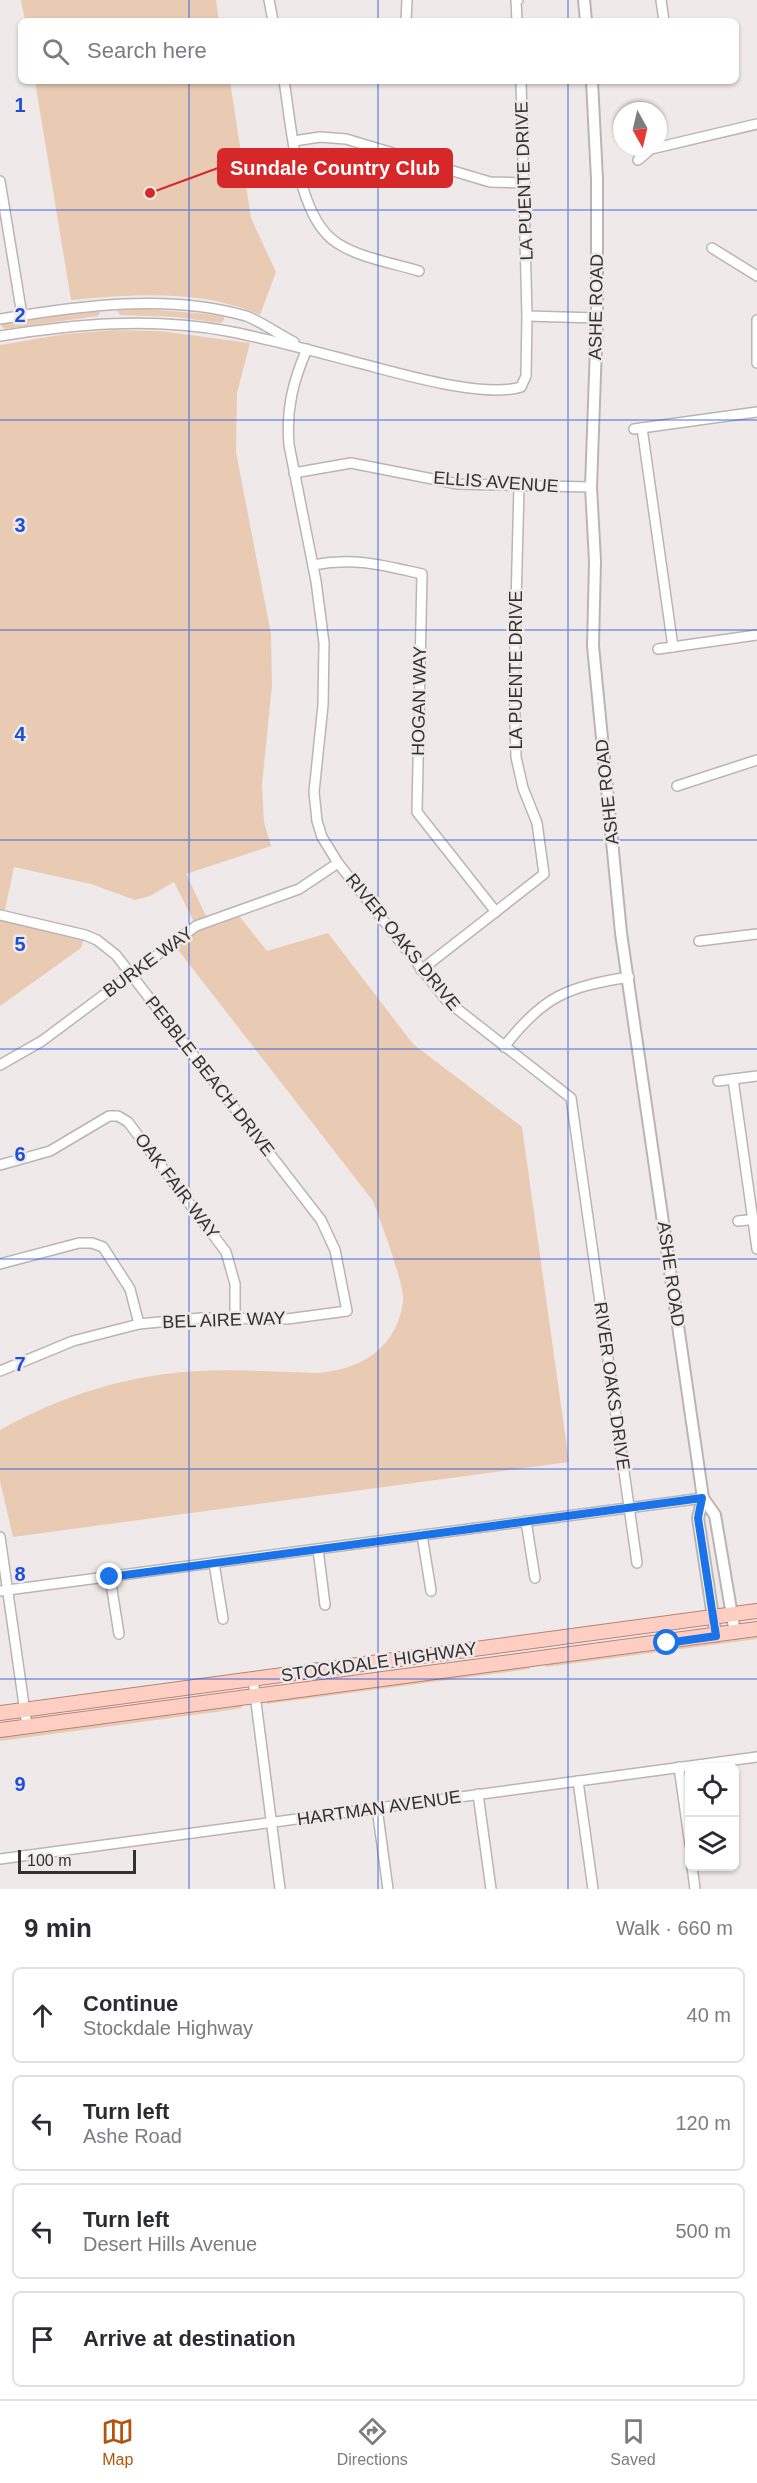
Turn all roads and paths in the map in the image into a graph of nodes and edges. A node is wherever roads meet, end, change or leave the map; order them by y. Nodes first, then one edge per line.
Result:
1 (269, 0) edge
2 (407, 0) edge
3 (518, 0) edge
4 (584, 0) edge
5 (661, 0) edge
6 (272, 18) edge
7 (406, 18) edge
8 (517, 18) edge
9 (586, 18) edge
10 (663, 18) edge
11 (284, 84) edge
12 (520, 84) edge
13 (592, 84) edge
14 (757, 124) edge
15 (294, 141) junction
16 (638, 160) dead end
17 (0, 181) edge
18 (525, 183) junction
19 (712, 248) dead end
20 (419, 271) dead end
21 (757, 276) edge
22 (110, 305) junction
23 (22, 315) junction
24 (527, 316) junction
25 (597, 318) junction
26 (0, 319) edge
27 (757, 320) edge
28 (111, 322) junction
29 (0, 336) edge
30 (307, 349) junction
31 (757, 363) edge
32 (757, 412) edge
33 (294, 473) junction
34 (519, 486) junction
35 (591, 487) junction
36 (313, 565) junction
37 (757, 635) edge
38 (673, 647) junction
39 (658, 649) dead end
40 (757, 759) edge
41 (677, 786) dead end
42 (338, 863) junction
43 (496, 912) junction
44 (0, 915) edge
45 (757, 934) edge
46 (699, 941) dead end
47 (422, 970) junction
48 (131, 973) junction
49 (629, 977) junction
50 (504, 1047) junction
51 (0, 1065) edge
52 (757, 1076) edge
53 (733, 1079) junction
54 (718, 1081) dead end
55 (0, 1165) edge
56 (755, 1219) edge
57 (738, 1221) dead end
58 (757, 1249) edge
59 (0, 1264) edge
60 (347, 1311) joint
61 (235, 1318) junction
62 (139, 1324) junction
63 (0, 1371) edge
64 (702, 1498) junction
65 (629, 1507) junction
66 (526, 1521) junction
67 (422, 1535) junction
68 (0, 1538) edge
69 (318, 1549) junction
70 (214, 1563) junction
71 (637, 1563) dead end
72 (110, 1577) junction
73 (535, 1578) dead end
74 (4, 1591) edge
75 (431, 1591) dead end
76 (326, 1605) dead end
77 (757, 1611) edge
78 (731, 1614) junction
79 (712, 1617) junction
80 (223, 1619) dead end
81 (757, 1629) edge
82 (735, 1633) junction
83 (119, 1634) dead end
84 (716, 1636) junction
85 (253, 1678) junction
86 (256, 1696) junction
87 (24, 1709) junction
88 (0, 1713) edge
89 (27, 1726) junction
90 (0, 1730) edge
91 (757, 1757) edge
92 (679, 1767) junction
93 (578, 1781) junction
94 (478, 1794) junction
95 (377, 1808) junction
96 (686, 1817) edge
97 (271, 1822) junction
98 (0, 1859) edge
99 (693, 1871) edge
100 (280, 1889) edge
101 (388, 1889) edge
102 (491, 1889) edge
103 (593, 1889) edge
104 (695, 1889) edge

1 - 6 street
2 - 7 street
3 - 8 street
4 - 9 street
5 - 10 street
11 - 15 street
12 - 18 street, LA PUENTE DRIVE
13 - 25 street, ASHE ROAD
14 - 16 street
15 - 18 street
15 - 20 street
17 - 23 street
18 - 24 street, LA PUENTE DRIVE
19 - 21 street
22 - 23 street
22 - 28 street
22 - 30 street
23 - 26 street
24 - 25 street
24 - 30 street, LA PUENTE DRIVE
25 - 35 street, ASHE ROAD
27 - 31 street
28 - 29 street
28 - 30 street
30 - 33 street, RIVER OAKS DRIVE
32 - 38 street
33 - 34 street, ELLIS AVENUE
33 - 36 street, RIVER OAKS DRIVE
34 - 35 street, ELLIS AVENUE
34 - 43 street, LA PUENTE DRIVE
35 - 49 street, ASHE ROAD
36 - 42 street, RIVER OAKS DRIVE
36 - 43 street, HOGAN WAY
37 - 38 street
38 - 39 street
40 - 41 street
42 - 47 street, RIVER OAKS DRIVE
42 - 48 street, BURKE WAY
43 - 47 street, LA PUENTE DRIVE
44 - 48 street, PEBBLE BEACH DRIVE
45 - 46 street
47 - 50 street, RIVER OAKS DRIVE
48 - 51 street, BURKE WAY
48 - 60 street, PEBBLE BEACH DRIVE
49 - 50 street
49 - 64 street, ASHE ROAD
50 - 65 street, RIVER OAKS DRIVE
52 - 53 street
53 - 54 street
53 - 56 street
55 - 61 street, OAK FAIR WAY
56 - 57 street
56 - 58 street
59 - 62 street
60 - 61 street, BEL AIRE WAY
61 - 62 street, BEL AIRE WAY
62 - 63 street, BEL AIRE WAY
64 - 65 street
64 - 78 street, ASHE ROAD
64 - 79 street, ASHE ROAD
65 - 66 street
65 - 71 street, RIVER OAKS DRIVE
66 - 67 street
66 - 73 street
67 - 69 street
67 - 75 street
68 - 74 street
69 - 70 street
69 - 76 street
70 - 72 street
70 - 80 street
72 - 74 street
72 - 83 street
74 - 87 street
77 - 78 main road, STOCKDALE HIGHWAY
78 - 79 main road, STOCKDALE HIGHWAY
78 - 82 street, ASHE ROAD
79 - 84 street, ASHE ROAD
79 - 85 main road, STOCKDALE HIGHWAY
81 - 82 main road, STOCKDALE HIGHWAY
82 - 84 main road, STOCKDALE HIGHWAY
84 - 86 main road, STOCKDALE HIGHWAY
85 - 86 street
85 - 87 main road, STOCKDALE HIGHWAY
86 - 89 main road, STOCKDALE HIGHWAY
86 - 97 street
87 - 88 main road, STOCKDALE HIGHWAY
87 - 89 street
89 - 90 main road, STOCKDALE HIGHWAY
91 - 92 street, HARTMAN AVENUE
92 - 93 street, HARTMAN AVENUE
92 - 96 street
93 - 94 street, HARTMAN AVENUE
93 - 103 street
94 - 95 street, HARTMAN AVENUE
94 - 102 street
95 - 97 street, HARTMAN AVENUE
95 - 101 street
97 - 98 street, HARTMAN AVENUE
97 - 100 street
99 - 104 street

